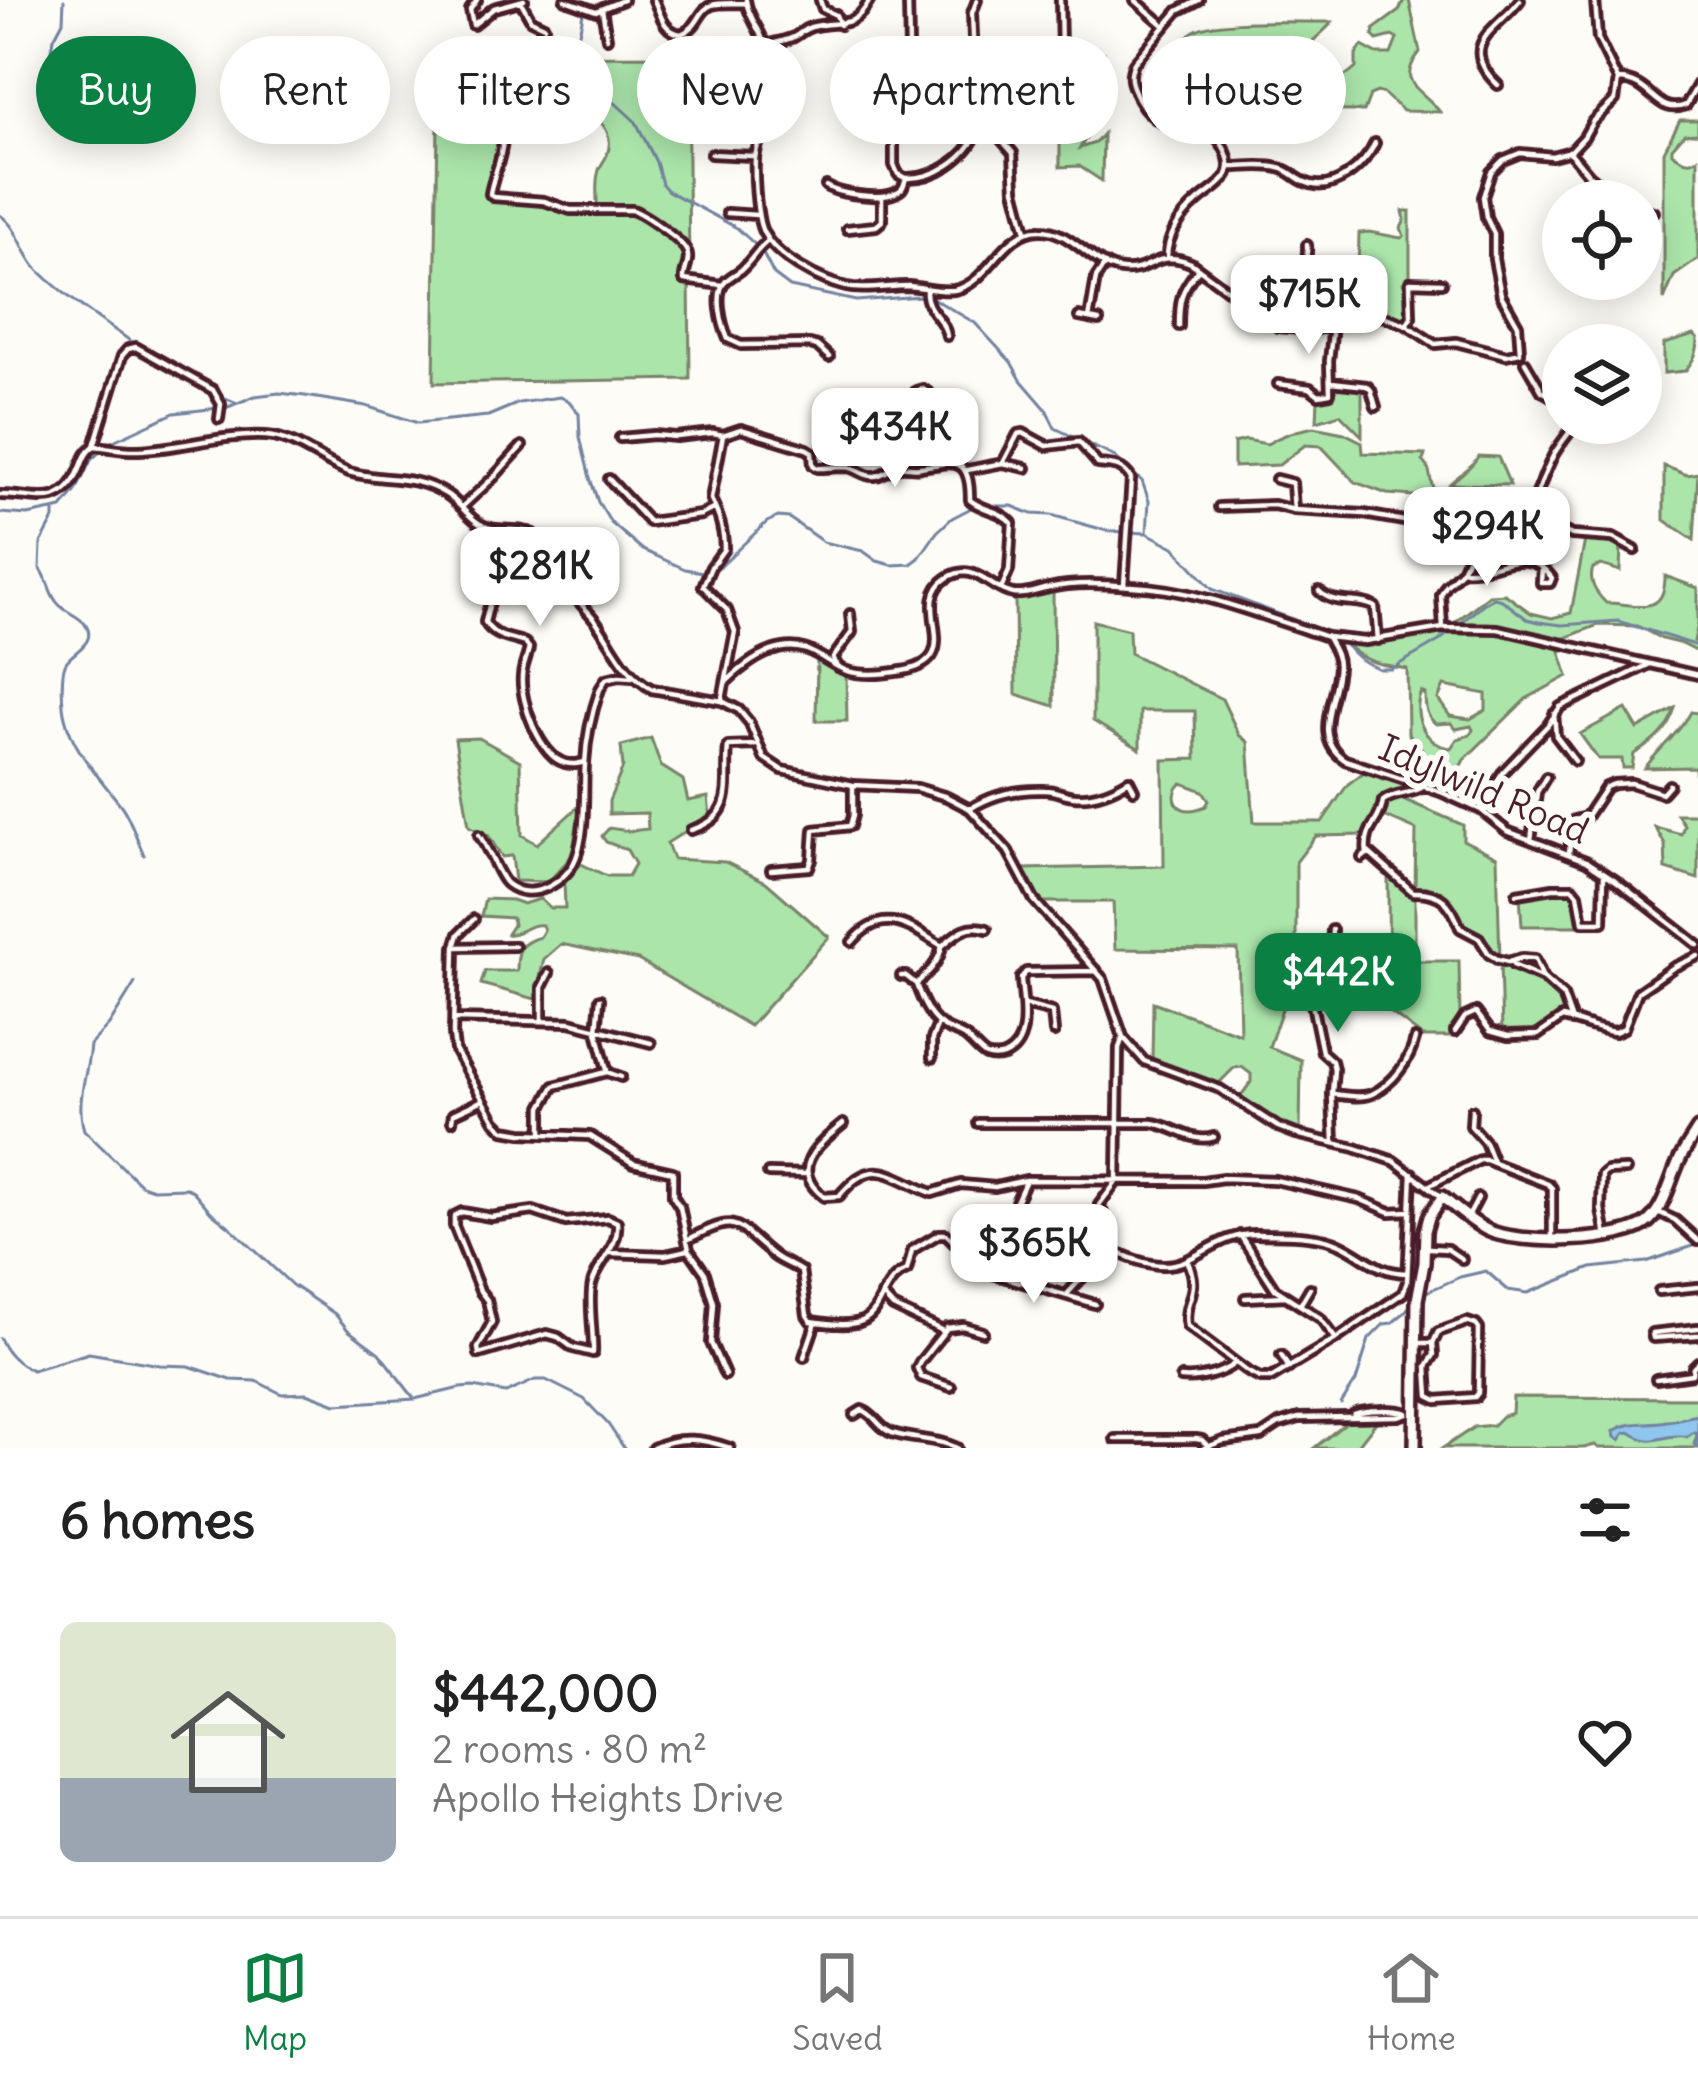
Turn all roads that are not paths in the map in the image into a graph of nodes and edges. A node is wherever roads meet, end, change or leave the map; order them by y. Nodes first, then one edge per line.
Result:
1 (477, 0) edge
2 (566, 0) edge
3 (623, 0) edge
4 (654, 0) edge
5 (820, 0) edge
6 (870, 0) edge
7 (908, 0) edge
8 (976, 0) edge
9 (1060, 0) edge
10 (1135, 0) edge
11 (1199, 0) edge
12 (1520, 0) edge
13 (1595, 0) edge
14 (523, 1) edge
15 (746, 2) edge
16 (602, 9) junction
17 (840, 25) junction
18 (544, 26) dead end
19 (1165, 26) junction
20 (607, 36) edge
21 (761, 36) edge
22 (793, 36) edge
23 (909, 36) edge
24 (974, 36) edge
25 (1061, 36) edge
26 (1618, 80) junction
27 (1698, 83) edge
28 (1498, 85) dead end
29 (1375, 143) dead end
30 (501, 144) edge
31 (759, 144) edge
32 (893, 144) edge
33 (972, 144) edge
34 (1005, 144) edge
35 (1569, 152) junction
36 (711, 154) dead end
37 (755, 156) junction
38 (1230, 167) junction
39 (907, 178) junction
40 (1594, 180) edge
41 (826, 186) dead end
42 (882, 196) junction
43 (727, 213) dead end
44 (759, 215) junction
45 (847, 229) dead end
46 (1026, 231) junction
47 (770, 240) junction
48 (1307, 245) dead end
49 (1167, 257) junction
50 (1105, 264) junction
51 (1199, 269) junction
52 (1442, 283) dead end
53 (722, 285) junction
54 (926, 288) junction
55 (1255, 312) junction
56 (1079, 317) dead end
57 (1089, 319) junction
58 (1099, 321) dead end
59 (1333, 325) junction
60 (1406, 325) junction
61 (1179, 326) dead end
62 (947, 336) dead end
63 (830, 357) dead end
64 (1525, 362) dead end
65 (1331, 382) junction
66 (1278, 384) dead end
67 (1542, 391) edge
68 (916, 392) dead end
69 (1376, 406) dead end
70 (219, 418) dead end
71 (723, 435) junction
72 (620, 438) dead end
73 (1560, 444) edge
74 (94, 446) junction
75 (522, 446) dead end
76 (934, 462) junction
77 (1003, 463) junction
78 (1026, 468) dead end
79 (967, 470) junction
80 (609, 479) dead end
81 (1276, 479) dead end
82 (0, 495) edge
83 (463, 507) junction
84 (1219, 507) dead end
85 (715, 508) junction
86 (1294, 510) junction
87 (1517, 512) junction
88 (1488, 520) junction
89 (529, 532) junction
90 (1635, 550) dead end
91 (1542, 567) dead end
92 (1462, 570) junction
93 (1124, 585) junction
94 (1001, 590) junction
95 (1319, 591) dead end
96 (850, 614) dead end
97 (1443, 628) junction
98 (1327, 637) junction
99 (1378, 640) junction
100 (1650, 664) junction
101 (838, 667) junction
102 (1698, 675) edge
103 (632, 677) junction
104 (725, 682) junction
105 (722, 701) junction
106 (1554, 714) junction
107 (757, 745) junction
108 (1575, 761) dead end
109 (585, 762) junction
110 (1546, 777) dead end
111 (853, 785) junction
112 (1669, 785) dead end
113 (1423, 787) junction
114 (1134, 790) dead end
115 (970, 809) junction
116 (1481, 810) junction
117 (691, 830) dead end
118 (479, 835) dead end
119 (1531, 840) junction
120 (1569, 853) junction
121 (771, 870) dead end
122 (1604, 873) junction
123 (1517, 894) dead end
124 (474, 919) dead end
125 (987, 929) dead end
126 (1332, 930) dead end
127 (852, 942) dead end
128 (1698, 945) edge
129 (514, 946) dead end
130 (942, 946) junction
131 (455, 947) junction
132 (1698, 956) edge
133 (1508, 962) junction
134 (1097, 970) junction
135 (549, 973) dead end
136 (901, 976) dead end
137 (1543, 978) junction
138 (916, 984) junction
139 (600, 999) dead end
140 (1024, 1006) junction
141 (454, 1018) junction
142 (542, 1020) junction
143 (1573, 1021) junction
144 (938, 1024) junction
145 (597, 1030) junction
146 (1054, 1032) dead end
147 (1455, 1032) dead end
148 (1124, 1036) junction
149 (1415, 1039) dead end
150 (651, 1043) dead end
151 (932, 1058) dead end
152 (607, 1072) junction
153 (621, 1077) dead end
154 (1331, 1094) junction
155 (483, 1100) junction
156 (1472, 1111) dead end
157 (452, 1121) dead end
158 (1118, 1122) junction
159 (843, 1124) dead end
160 (978, 1124) dead end
161 (1698, 1129) edge
162 (542, 1134) junction
163 (1214, 1137) dead end
164 (1334, 1143) junction
165 (1493, 1162) junction
166 (1626, 1170) dead end
167 (768, 1173) dead end
168 (1412, 1173) junction
169 (806, 1174) junction
170 (1026, 1180) junction
171 (1118, 1181) junction
172 (1429, 1186) junction
173 (1442, 1197) junction
174 (1478, 1198) dead end
175 (1411, 1211) junction
176 (1658, 1212) junction
177 (1468, 1217) junction
178 (1240, 1235) junction
179 (1606, 1236) junction
180 (687, 1240) junction
181 (1552, 1240) junction
182 (1698, 1241) edge
183 (1425, 1248) junction
184 (1109, 1249) junction
185 (688, 1250) junction
186 (610, 1253) junction
187 (1462, 1259) dead end
188 (1187, 1260) junction
189 (983, 1271) junction
190 (1407, 1273) junction
191 (1310, 1288) dead end
192 (1698, 1288) edge
193 (1659, 1291) dead end
194 (882, 1295) junction
195 (1066, 1295) junction
196 (1286, 1297) junction
197 (1245, 1298) dead end
198 (1095, 1304) dead end
199 (1300, 1305) junction
200 (816, 1322) junction
201 (943, 1331) junction
202 (983, 1332) dead end
203 (1698, 1332) edge
204 (1336, 1339) junction
205 (1416, 1343) junction
206 (1433, 1343) junction
207 (1281, 1355) dead end
208 (804, 1357) dead end
209 (1234, 1363) junction
210 (1698, 1363) edge
211 (1289, 1368) junction
212 (725, 1376) dead end
213 (1181, 1378) dead end
214 (1656, 1379) dead end
215 (951, 1387) dead end
216 (1412, 1413) junction
217 (854, 1415) dead end
218 (1115, 1439) dead end
219 (1206, 1447) edge
220 (653, 1448) edge
221 (730, 1448) edge
222 (957, 1448) edge
223 (1415, 1448) edge

1 - 14 street
2 - 16 street
3 - 16 street
4 - 15 street
5 - 17 street
6 - 17 street
7 - 23 street
8 - 24 street
9 - 25 street
10 - 19 street
11 - 19 street
12 - 28 street
13 - 26 street
14 - 18 street
15 - 21 street
16 - 20 street
17 - 22 street
19 - 38 street
26 - 27 street
26 - 35 street
29 - 38 street
30 - 53 street
31 - 37 street
32 - 39 street
33 - 39 street
34 - 46 street
35 - 40 street
35 - 60 street
36 - 37 street
37 - 44 street
38 - 49 street
39 - 42 street
41 - 42 street
42 - 45 street
43 - 44 street
44 - 47 street
46 - 50 street
46 - 54 street
47 - 53 street
47 - 54 street
48 - 55 street
49 - 50 street
49 - 51 street
50 - 57 street
51 - 55 street
51 - 61 street
52 - 60 street
53 - 63 street
54 - 62 street
55 - 59 street
56 - 57 street
57 - 58 street
59 - 60 street
59 - 65 street
64 - 67 street
65 - 66 street
65 - 69 street
68 - 76 street
70 - 74 street
71 - 72 street
71 - 76 street
71 - 85 street
73 - 87 street
74 - 82 street
74 - 83 street
75 - 83 street
76 - 79 street
77 - 78 street
77 - 79 street
77 - 93 street
79 - 94 street
80 - 85 street
81 - 86 street
83 - 89 street
84 - 86 street
85 - 104 street
86 - 88 street
87 - 88 street
87 - 90 street
88 - 92 street
89 - 103 street
89 - 109 street
91 - 92 street
92 - 97 street
93 - 94 street
93 - 98 street
94 - 101 street
95 - 99 street
96 - 101 street
97 - 99 street
97 - 100 street
98 - 99 street
98 - 113 street, Idylwild Road
100 - 102 street
100 - 106 street
101 - 104 street
103 - 105 street
103 - 109 street
104 - 105 street
105 - 107 street
106 - 108 street
106 - 116 street
107 - 111 street
107 - 117 street
109 - 118 street
110 - 119 street
111 - 115 street
111 - 121 street
112 - 120 street
113 - 116 street, Idylwild Road
113 - 133 street
114 - 115 street
115 - 134 street
116 - 119 street, Idylwild Road
119 - 120 street, Idylwild Road
120 - 122 street, Idylwild Road
122 - 123 street
122 - 128 street, Idylwild Road
124 - 131 street
125 - 130 street
126 - 154 street
127 - 130 street
129 - 131 street
130 - 138 street
131 - 141 street
132 - 143 street
133 - 137 street
133 - 137 street
134 - 140 street
134 - 148 street
135 - 142 street
136 - 138 street
137 - 143 street
138 - 144 street
139 - 145 street
140 - 144 street
140 - 146 street
141 - 142 street
141 - 155 street
142 - 145 street
143 - 147 street
144 - 151 street
145 - 150 street
145 - 152 street
148 - 158 street
148 - 164 street
149 - 154 street
152 - 153 street
152 - 162 street
154 - 164 street
155 - 157 street
155 - 162 street
156 - 165 street
158 - 160 street
158 - 163 street
158 - 171 street
159 - 169 street
161 - 176 street
162 - 180 street
164 - 168 street
165 - 172 street
165 - 181 street
166 - 179 street
167 - 169 street
168 - 172 street
168 - 175 street
169 - 170 street
170 - 171 street
170 - 189 street
171 - 175 street
171 - 184 street
172 - 173 street
173 - 177 street
173 - 183 street
174 - 177 street
175 - 190 street
176 - 179 street
176 - 182 street
177 - 181 street
178 - 188 street
178 - 190 street
178 - 196 street
179 - 181 street
180 - 185 street
180 - 200 street
183 - 187 street
183 - 205 street
184 - 188 street
184 - 195 street
185 - 186 street
185 - 212 street
186 - 186 street
188 - 209 street
189 - 194 street
189 - 195 street
190 - 204 street
191 - 199 street
192 - 193 street
194 - 200 street
194 - 201 street
195 - 198 street
196 - 197 street
196 - 199 street
199 - 204 street
200 - 208 street
201 - 202 street
201 - 215 street
203 - 203 street
204 - 211 street
205 - 206 street
205 - 216 street
206 - 206 street
207 - 211 street
209 - 211 street
209 - 213 street
210 - 214 street
216 - 219 street
216 - 223 street
217 - 222 street
218 - 219 street
220 - 221 street

